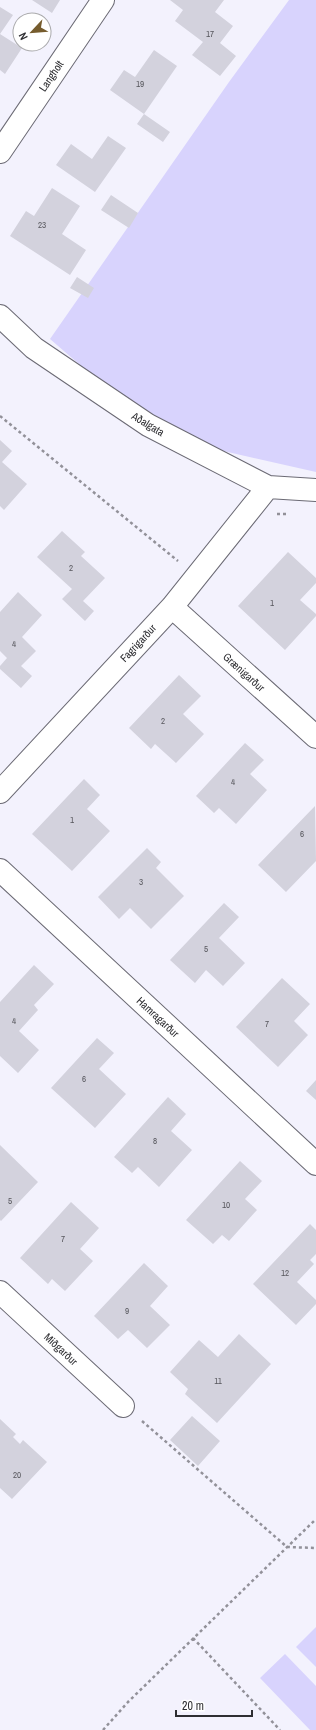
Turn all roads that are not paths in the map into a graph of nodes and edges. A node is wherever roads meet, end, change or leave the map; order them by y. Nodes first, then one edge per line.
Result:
1 (103, 0) edge
2 (0, 152) edge
3 (0, 316) edge
4 (268, 487) junction
5 (316, 490) edge
6 (172, 607) junction
7 (316, 737) edge
8 (0, 792) edge
9 (0, 870) edge
10 (316, 1164) edge
11 (0, 1292) edge
12 (122, 1406) road end

1 - 2 street, Langholt
3 - 4 street, Aðalgata
4 - 5 street, Aðalgata
4 - 6 street, Fagrigarður
6 - 7 street, Grænigarður
6 - 8 street, Fagrigarður
9 - 10 street, Hamragarður
11 - 12 street, Miðgarður

